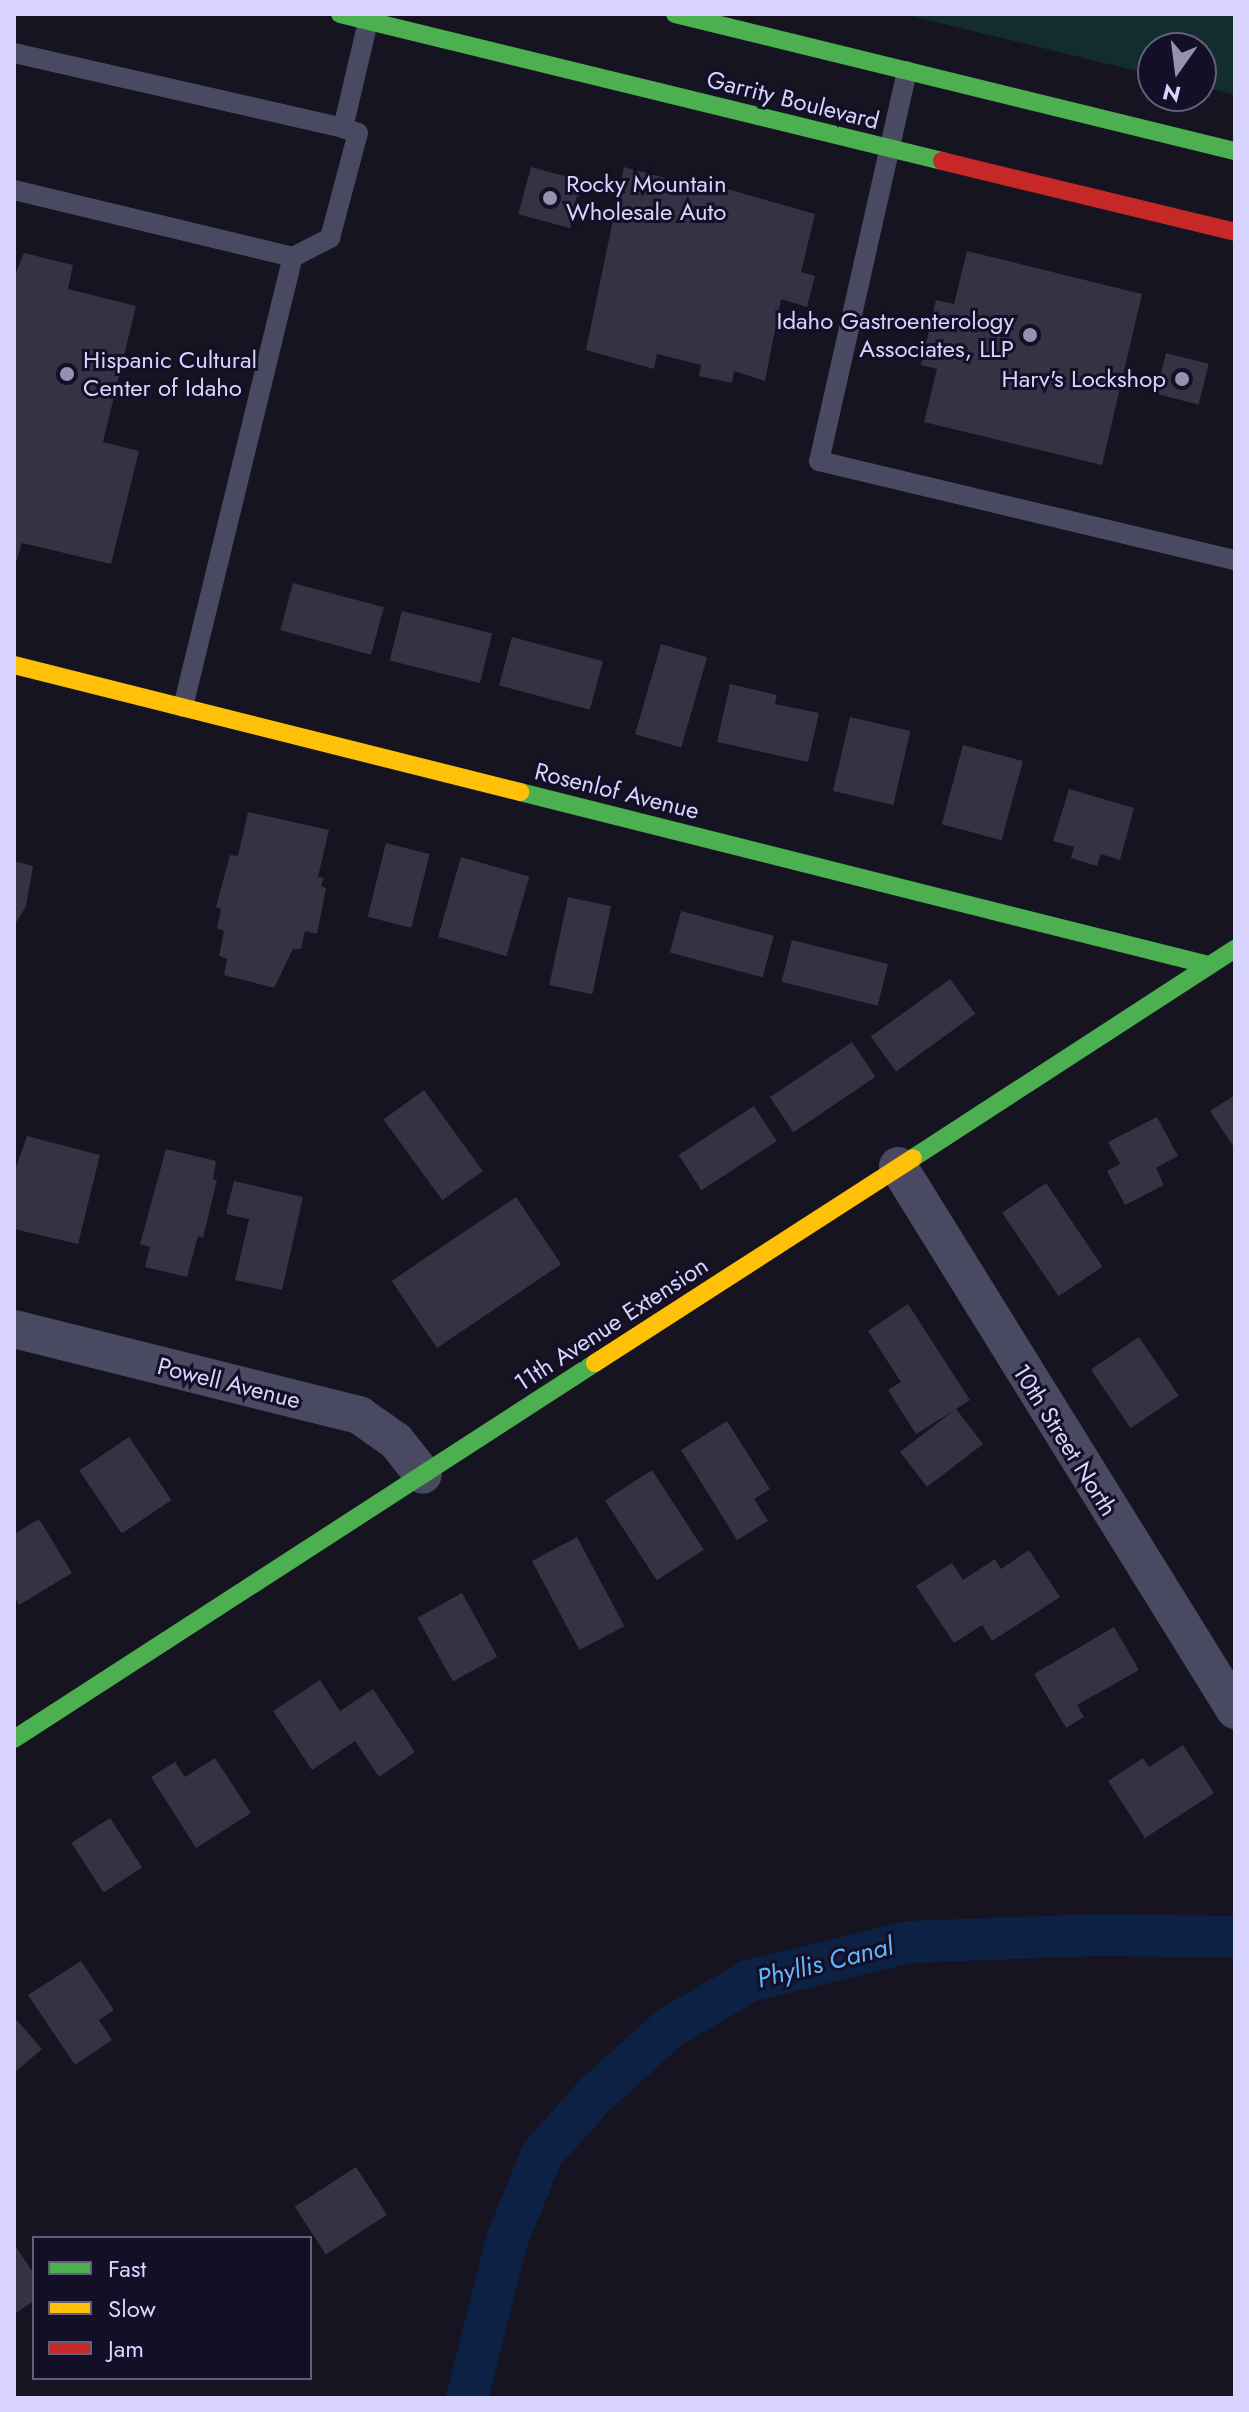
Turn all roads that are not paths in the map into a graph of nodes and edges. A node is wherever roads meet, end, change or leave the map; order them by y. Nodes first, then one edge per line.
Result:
1 (340, 14) edge
2 (675, 14) edge
3 (368, 21) junction
4 (14, 53) edge
5 (907, 71) junction
6 (343, 128) junction
7 (891, 148) junction
8 (1235, 151) edge
9 (14, 190) edge
10 (1235, 232) edge
11 (293, 257) junction
12 (1235, 560) edge
13 (14, 665) edge
14 (183, 707) junction
15 (1235, 949) edge
16 (1208, 965) junction
17 (898, 1166) junction
18 (14, 1329) edge
19 (423, 1475) junction
20 (1235, 1710) edge
21 (14, 1739) edge

1 - 3 street, Garrity Boulevard
2 - 5 street
3 - 6 lane
3 - 7 street, Garrity Boulevard
4 - 6 lane
5 - 7 lane
5 - 8 street
6 - 11 lane
7 - 10 street, Garrity Boulevard
7 - 12 lane
9 - 11 lane
11 - 14 lane
13 - 14 street, Rosenlof Avenue
14 - 16 street, Rosenlof Avenue
15 - 16 street, 11th Avenue Extension
16 - 17 street, 11th Avenue Extension
17 - 19 street, 11th Avenue Extension
17 - 20 street, 10th Street North
18 - 19 street, Powell Avenue
19 - 21 street, 11th Avenue Extension

